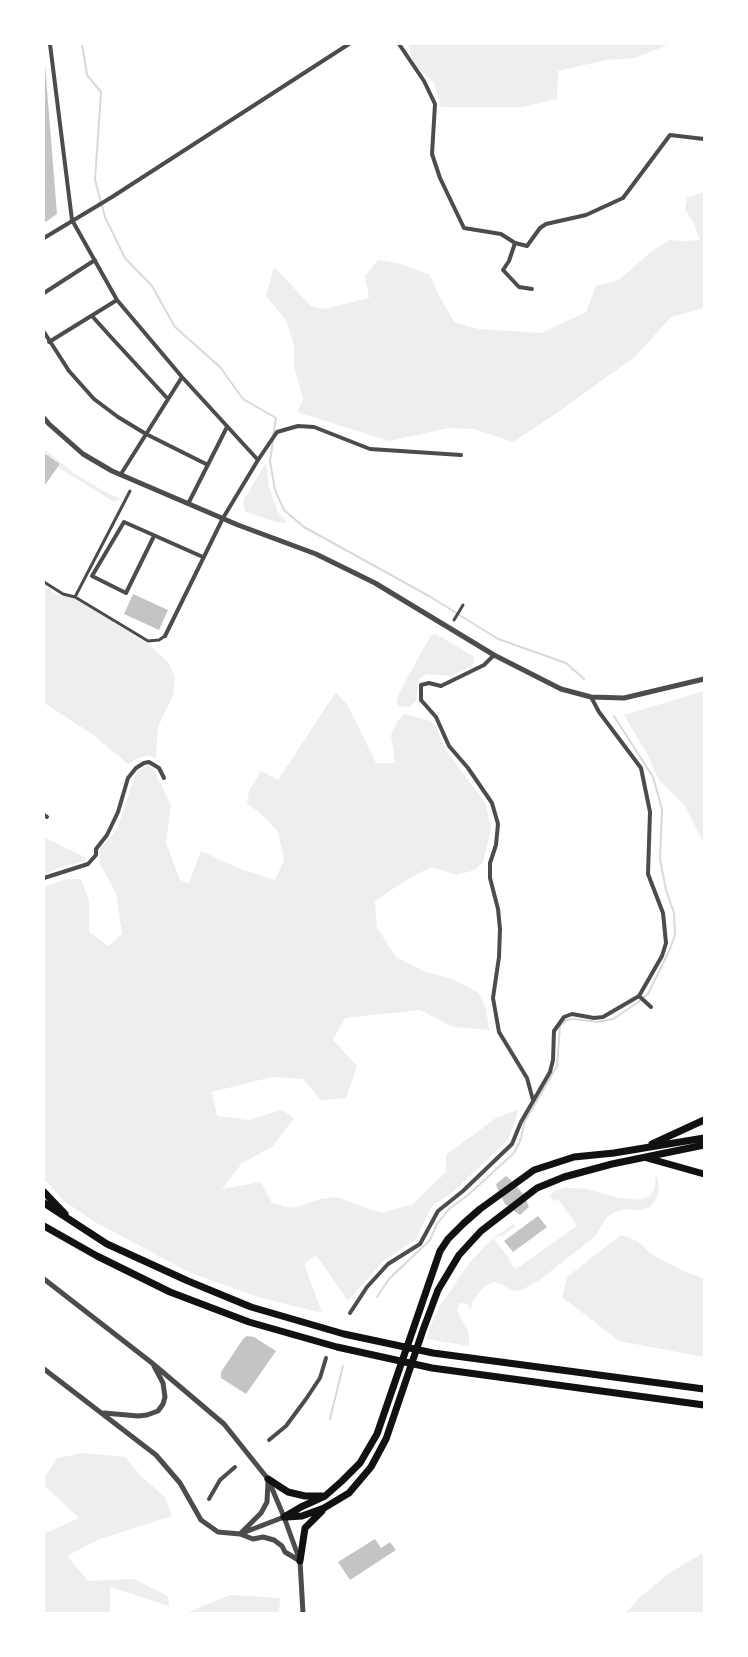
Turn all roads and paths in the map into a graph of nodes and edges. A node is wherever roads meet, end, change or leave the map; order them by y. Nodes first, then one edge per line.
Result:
1 (50, 44) edge
2 (349, 44) edge
3 (399, 44) edge
4 (704, 139) edge
5 (72, 220) junction
6 (44, 238) edge
7 (515, 243) junction
8 (95, 260) junction
9 (532, 289) dead end
10 (44, 292) edge
11 (117, 300) junction
12 (92, 316) junction
13 (44, 332) edge
14 (49, 342) junction
15 (182, 377) junction
16 (168, 399) junction
17 (44, 418) edge
18 (226, 427) junction
19 (146, 434) junction
20 (461, 455) dead end
21 (258, 460) junction
22 (208, 465) junction
23 (121, 474) junction
24 (130, 491) dead end
25 (188, 504) junction
26 (223, 518) junction
27 (154, 536) junction
28 (203, 558) junction
29 (44, 582) edge
30 (75, 597) junction
31 (463, 605) dead end
32 (454, 620) dead end
33 (165, 636) joint
34 (494, 655) junction
35 (704, 679) edge
36 (591, 697) junction
37 (164, 778) dead end
38 (44, 878) edge
39 (639, 996) junction
40 (651, 1008) dead end
41 (533, 1100) junction
42 (704, 1120) edge
43 (704, 1138) edge
44 (704, 1145) edge
45 (642, 1148) junction
46 (644, 1157) junction
47 (704, 1174) edge
48 (44, 1192) edge
49 (44, 1203) edge
50 (74, 1223) junction
51 (44, 1226) edge
52 (44, 1279) edge
53 (350, 1313) dead end
54 (326, 1358) dead end
55 (152, 1363) junction
56 (44, 1369) edge
57 (704, 1389) edge
58 (704, 1405) edge
59 (103, 1413) junction
60 (269, 1440) dead end
61 (235, 1467) dead end
62 (268, 1479) junction
63 (325, 1496) junction
64 (209, 1499) dead end
65 (324, 1508) junction
66 (284, 1518) junction
67 (240, 1534) junction
68 (300, 1561) junction
69 (303, 1613) edge

1 - 5 street
2 - 5 street
3 - 7 street
4 - 7 street
5 - 6 street
5 - 8 street
7 - 9 street
8 - 10 street
8 - 11 street
11 - 12 street
11 - 15 street
12 - 14 street
12 - 16 street
13 - 14 street
14 - 19 street
15 - 16 street
15 - 18 street
16 - 19 street
17 - 23 street
18 - 21 street
18 - 22 street
19 - 22 street
19 - 23 street
20 - 21 street
21 - 26 street
22 - 25 street
23 - 25 street
24 - 30 street
25 - 26 street
26 - 28 street
26 - 34 street
27 - 27 street
27 - 28 street
28 - 33 street
29 - 30 street
30 - 33 street
31 - 32 street
34 - 36 street
34 - 41 street
35 - 36 street
36 - 39 street
37 - 38 street
39 - 40 street
39 - 41 street
41 - 53 street
42 - 45 highway
43 - 45 highway
44 - 46 highway
45 - 63 highway
46 - 47 highway
46 - 65 highway
48 - 50 highway
49 - 50 highway
50 - 57 highway
51 - 58 highway
52 - 55 street
54 - 60 street
55 - 59 street
55 - 62 street
56 - 59 street
59 - 67 street
61 - 64 street
62 - 63 highway
62 - 66 street
62 - 67 street
63 - 66 highway
65 - 66 highway
65 - 68 highway
66 - 67 street
66 - 68 street
67 - 68 street
68 - 69 street

